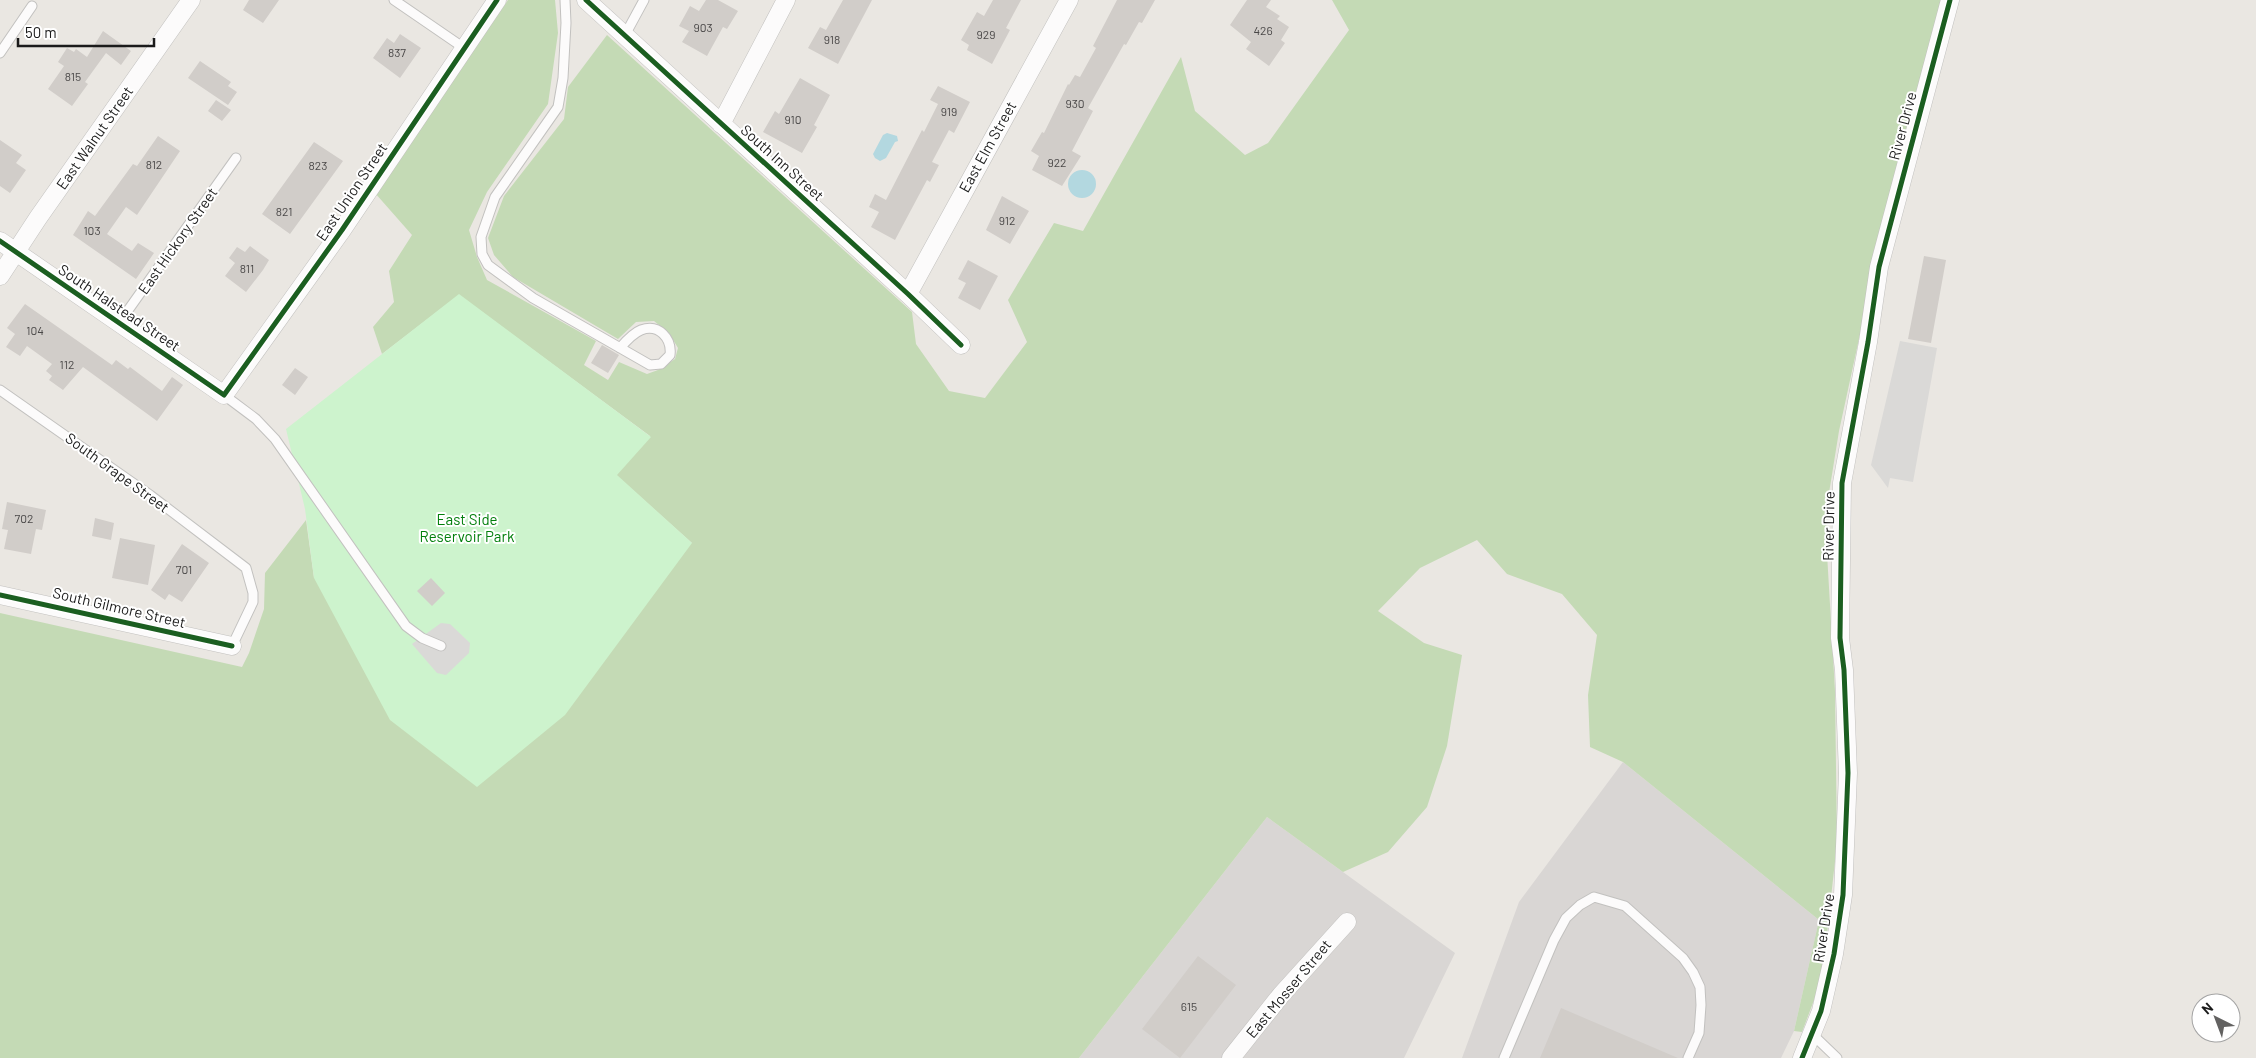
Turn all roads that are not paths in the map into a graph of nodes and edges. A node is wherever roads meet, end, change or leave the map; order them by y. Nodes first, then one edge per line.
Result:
1 (191, 0) edge
2 (394, 0) edge
3 (496, 0) edge
4 (565, 0) edge
5 (586, 0) edge
6 (644, 0) edge
7 (786, 0) edge
8 (1070, 0) edge
9 (1950, 0) edge
10 (32, 6) dead end
11 (625, 34) junction
12 (464, 48) junction
13 (0, 53) edge
14 (721, 124) junction
15 (236, 158) dead end
16 (0, 241) edge
17 (16, 252) junction
18 (0, 276) edge
19 (908, 294) junction
20 (120, 324) junction
21 (961, 345) dead end
22 (620, 348) junction
23 (0, 390) edge
24 (224, 395) junction
25 (0, 595) edge
26 (232, 646) joint
27 (440, 646) dead end
28 (1347, 922) dead end
29 (1813, 1035) junction
30 (1231, 1058) edge
31 (1504, 1058) edge
32 (1688, 1058) edge
33 (1802, 1058) edge
34 (1837, 1058) edge

1 - 17 street, East Walnut Street
2 - 12 lane
3 - 12 street, East Union Street
4 - 22 lane
5 - 11 street, South Inn Street
6 - 11 lane
7 - 14 street
8 - 19 street, East Elm Street
9 - 29 street, River Drive
10 - 13 lane
11 - 14 street, South Inn Street
12 - 24 street, East Union Street
14 - 19 street, South Inn Street
15 - 20 lane, East Hickory Street
16 - 17 street, South Halstead Street
17 - 18 street, East Walnut Street
17 - 20 street, South Halstead Street
19 - 21 street, South Inn Street
20 - 24 street, South Halstead Street
22 - 22 lane
23 - 26 lane, South Grape Street
24 - 27 lane, South Halstead Street
25 - 26 street, South Gilmore Street
28 - 30 street, East Mosser Street
29 - 33 street, River Drive
29 - 34 lane
31 - 32 lane

